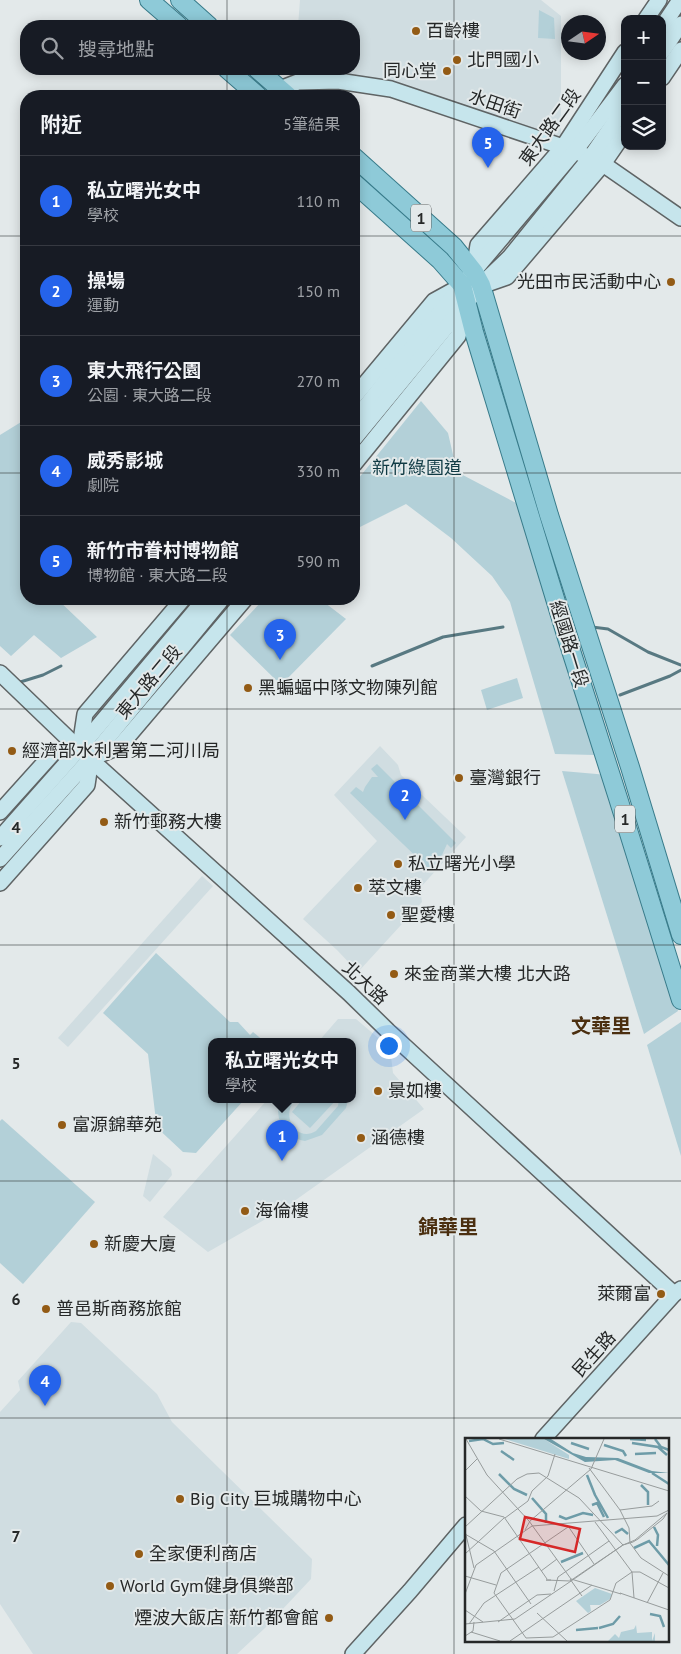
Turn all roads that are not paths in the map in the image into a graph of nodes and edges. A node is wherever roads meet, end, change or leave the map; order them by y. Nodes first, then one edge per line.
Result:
1 (149, 0) edge
2 (180, 0) edge
3 (658, 0) edge
4 (680, 0) edge
5 (649, 15) edge
6 (172, 20) edge
7 (202, 20) edge
8 (666, 21) edge
9 (681, 24) edge
10 (666, 46) edge
11 (681, 50) edge
12 (621, 59) edge
13 (666, 72) edge
14 (234, 75) edge
15 (264, 75) edge
16 (251, 90) edge
17 (281, 90) edge
18 (288, 90) edge
19 (621, 90) edge
20 (621, 114) edge
21 (621, 136) edge
22 (569, 149) junction
23 (596, 161) junction
24 (360, 162) edge
25 (360, 188) edge
26 (681, 218) edge
27 (478, 278) junction
28 (465, 294) junction
29 (360, 391) edge
30 (360, 414) edge
31 (360, 431) edge
32 (360, 457) edge
33 (178, 605) edge
34 (200, 605) edge
35 (217, 605) edge
36 (240, 605) edge
37 (0, 673) edge
38 (85, 753) junction
39 (0, 812) edge
40 (0, 838) edge
41 (0, 859) edge
42 (0, 883) edge
43 (681, 935) edge
44 (681, 1000) edge
45 (679, 1292) edge
46 (544, 1438) edge
47 (465, 1527) edge
48 (353, 1654) edge

1 - 6 main road
2 - 7 main road
3 - 5 street
4 - 8 street
9 - 10 street
11 - 13 street
12 - 22 street, 東大路二段
14 - 16 main road
15 - 17 main road
18 - 22 street, 水田街
19 - 22 street, 東大路二段
20 - 23 street
21 - 23 street
22 - 23 street, 水田街
22 - 27 street, 東大路二段
23 - 26 street, 水田街
23 - 27 street
24 - 27 main road, 1
25 - 28 main road, 1
27 - 28 street, 東大路二段
27 - 43 main road, 經國路一段 / 1
28 - 29 street, 東大路二段
28 - 30 street, 東大路二段
28 - 31 street, 東大路二段
28 - 32 street, 東大路二段
28 - 44 main road, 經國路一段 / 1
33 - 38 street, 東大路二段
34 - 38 street, 東大路二段
35 - 38 street, 東大路二段
36 - 38 street, 東大路二段
37 - 38 street, 北大路
38 - 39 street
38 - 40 street
38 - 41 street
38 - 42 street
38 - 45 street, 北大路
45 - 46 street, 民生路
47 - 48 street

